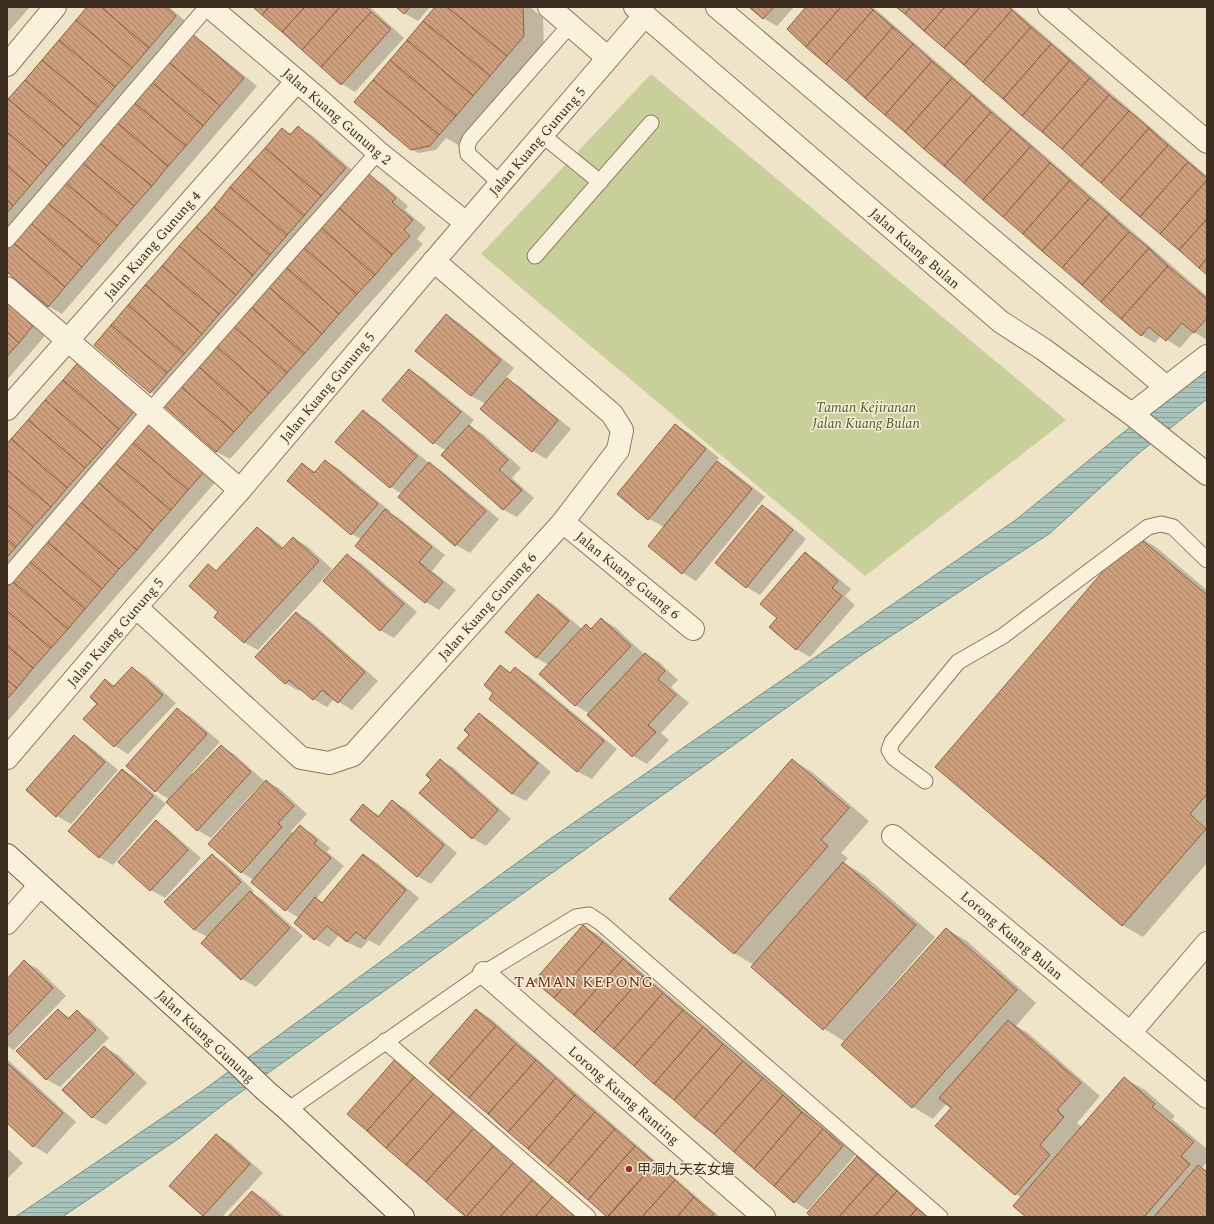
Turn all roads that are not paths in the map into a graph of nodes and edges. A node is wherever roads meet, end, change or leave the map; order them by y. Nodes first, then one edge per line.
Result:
1 (55, 7) edge
2 (209, 7) edge
3 (549, 7) edge
4 (717, 7) edge
5 (1050, 7) edge
6 (640, 11) edge
7 (570, 25) junction
8 (608, 58) junction
9 (7, 65) edge
10 (297, 81) junction
11 (651, 123) dead end
12 (542, 135) junction
13 (1207, 142) edge
14 (378, 152) junction
15 (600, 182) junction
16 (500, 183) junction
17 (466, 223) junction
18 (7, 240) edge
19 (535, 256) dead end
20 (434, 261) junction
21 (7, 288) edge
22 (68, 340) junction
23 (1207, 356) edge
24 (1166, 387) junction
25 (7, 409) edge
26 (150, 411) junction
27 (1133, 415) junction
28 (1202, 469) edge
29 (240, 490) junction
30 (563, 522) junction
31 (1207, 560) edge
32 (7, 576) edge
33 (136, 607) junction
34 (693, 629) dead end
35 (7, 758) edge
36 (925, 781) dead end
37 (893, 836) dead end
38 (7, 855) edge
39 (40, 885) junction
40 (7, 923) edge
41 (1207, 943) edge
42 (484, 973) junction
43 (1130, 1033) junction
44 (385, 1041) junction
45 (1207, 1098) edge
46 (288, 1110) junction
47 (403, 1217) edge
48 (588, 1217) edge
49 (764, 1217) edge
50 (940, 1217) edge

1 - 9 street
2 - 10 street, Jalan Kuang Gunung 2
2 - 18 lane
3 - 7 street
4 - 24 street
5 - 13 street
6 - 8 street, Jalan Kuang Gunung 5
6 - 27 street, Jalan Kuang Bulan
7 - 8 street
7 - 16 lane
8 - 12 street, Jalan Kuang Gunung 5
10 - 14 street, Jalan Kuang Gunung 2
10 - 22 street, Jalan Kuang Gunung 4
11 - 15 lane
12 - 15 lane
12 - 16 street, Jalan Kuang Gunung 5
14 - 17 street, Jalan Kuang Gunung 2
14 - 26 lane
15 - 19 lane
16 - 17 street, Jalan Kuang Gunung 5
17 - 20 street, Jalan Kuang Gunung 5
20 - 29 street, Jalan Kuang Gunung 5
20 - 30 street, Jalan Kuang Gunung 6
21 - 22 street
22 - 25 street, Jalan Kuang Gunung 4
22 - 26 street
23 - 24 street
24 - 27 street
26 - 29 street
26 - 32 lane
27 - 28 street, Jalan Kuang Bulan
29 - 33 street, Jalan Kuang Gunung 5
30 - 33 street, Jalan Kuang Gunung 6
30 - 34 street, Jalan Kuang Guang 6
31 - 36 lane
33 - 35 street, Jalan Kuang Gunung 5
37 - 43 street, Lorong Kuang Bulan
38 - 39 street, Jalan Kuang Gunung
39 - 40 street
39 - 46 street, Jalan Kuang Gunung
41 - 43 street
42 - 44 lane
42 - 49 street, Lorong Kuang Ranting
42 - 50 lane
43 - 45 street, Lorong Kuang Bulan
44 - 46 lane
44 - 48 lane
46 - 47 street, Jalan Kuang Gunung

